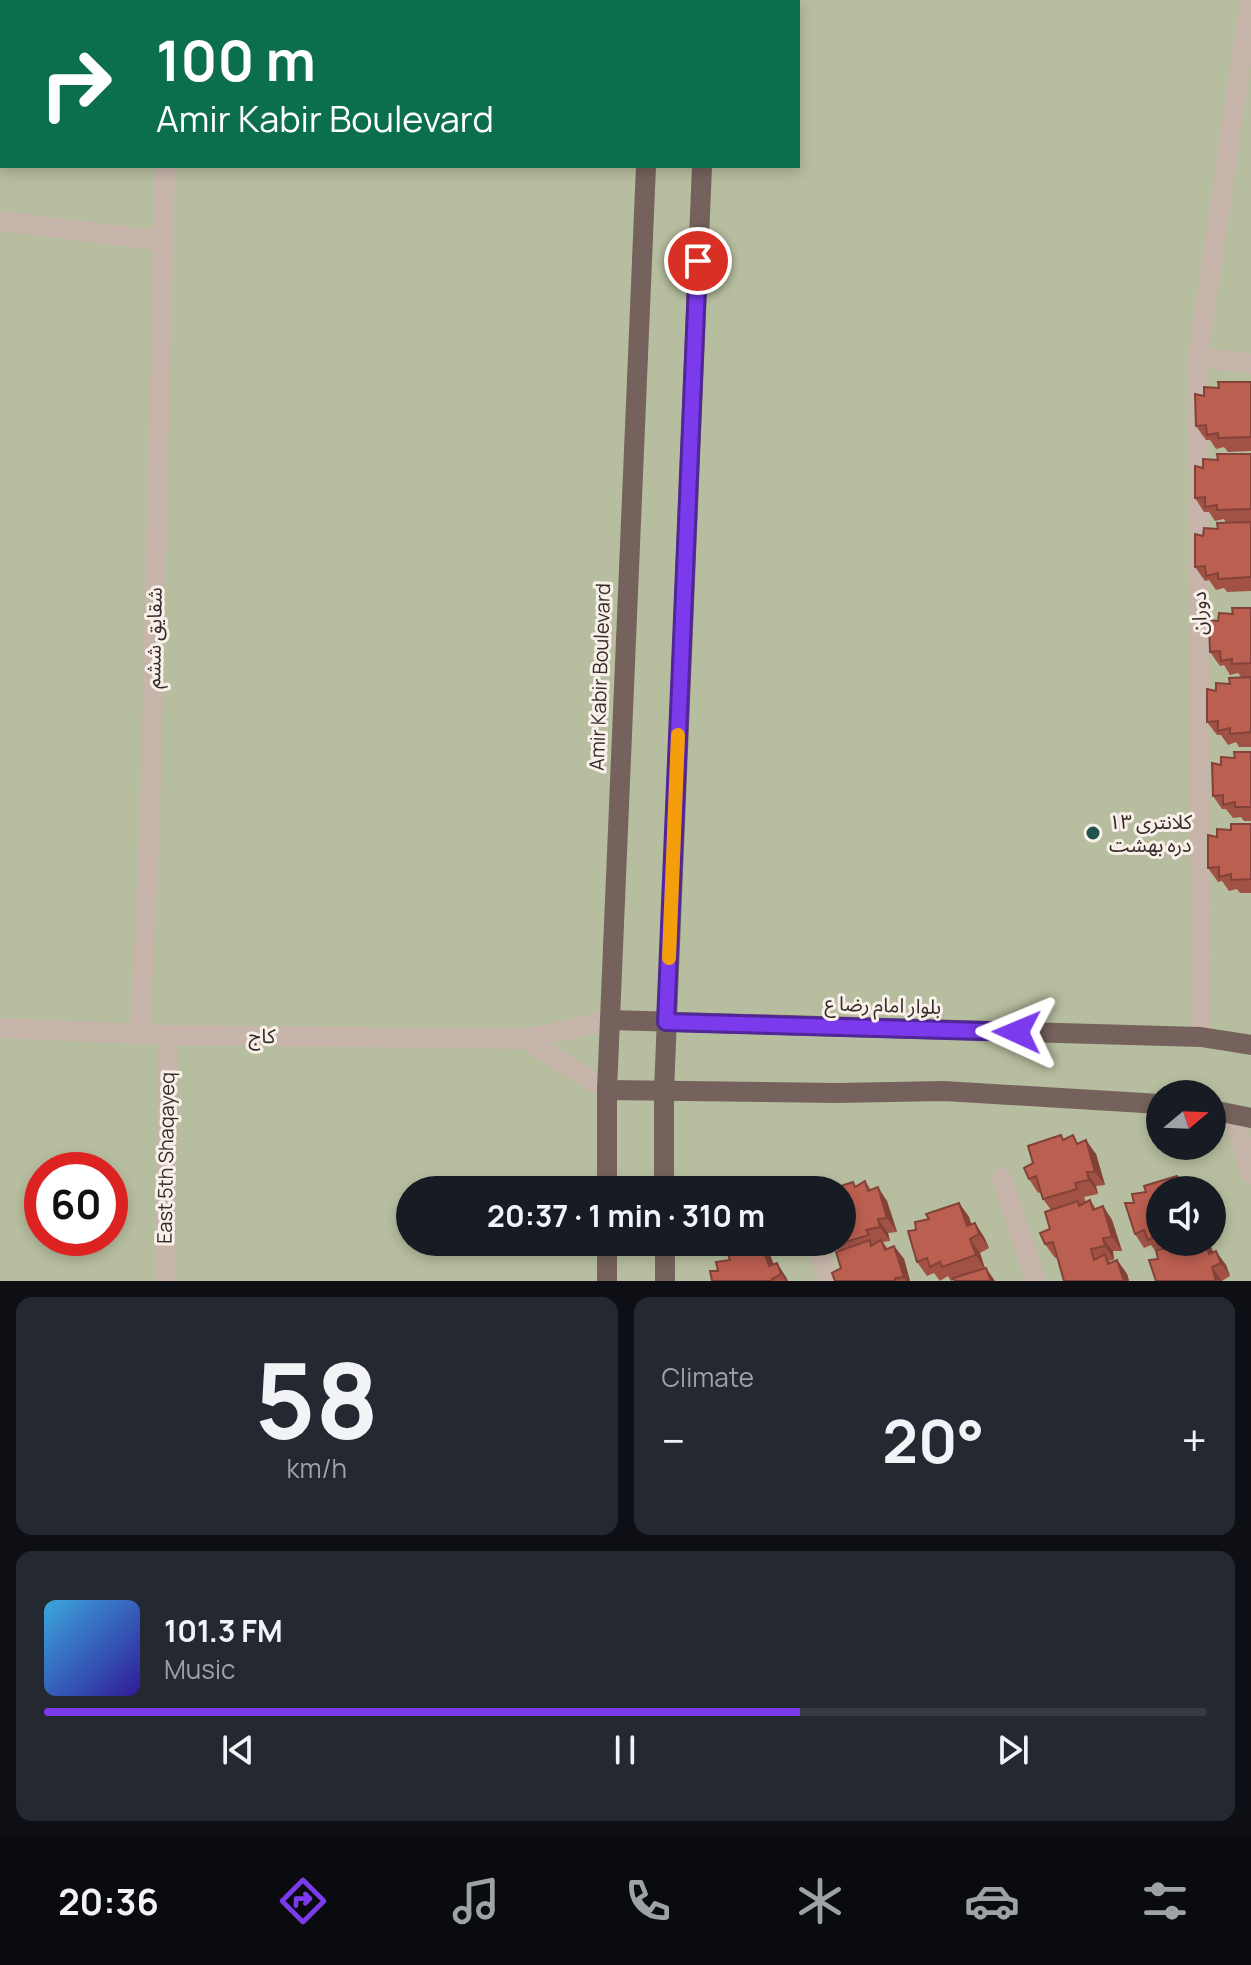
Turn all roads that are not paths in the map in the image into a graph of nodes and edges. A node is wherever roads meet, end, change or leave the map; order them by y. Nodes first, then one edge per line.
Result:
1 (1250, 0) edge
2 (165, 168) edge
3 (646, 168) edge
4 (702, 168) edge
5 (0, 221) edge
6 (163, 241) junction
7 (1198, 357) junction
8 (1251, 364) edge
9 (610, 1020) junction
10 (666, 1022) junction
11 (0, 1028) edge
12 (140, 1034) junction
13 (168, 1035) junction
14 (1201, 1037) junction
15 (525, 1039) junction
16 (1251, 1045) edge
17 (607, 1090) junction
18 (664, 1091) junction
19 (1146, 1103) edge
20 (1243, 1117) edge
21 (1251, 1174) edge
22 (607, 1176) edge
23 (664, 1176) edge
24 (1002, 1178) dead end
25 (607, 1256) edge
26 (665, 1256) edge
27 (821, 1256) edge
28 (165, 1281) edge
29 (607, 1281) edge
30 (665, 1281) edge
31 (829, 1281) edge
32 (1036, 1281) edge

1 - 7 street, دوران
2 - 6 street, شقایق ششم
3 - 9 main road, Amir Kabir Boulevard
4 - 10 main road
5 - 6 street
6 - 12 street, شقایق ششم
7 - 8 street
7 - 14 street, دوران
9 - 10 main road, بلوار امام رضا ع
9 - 15 street, کاج
9 - 17 main road, Amir Kabir Boulevard
10 - 14 main road, بلوار امام رضا ع
10 - 18 main road
11 - 12 street, کاج
12 - 13 street, کاج
13 - 15 street, کاج
13 - 28 street, East 5th Shaqayeq
14 - 16 main road, بلوار امام رضا ع
15 - 17 street
17 - 18 main road
17 - 22 main road, Amir Kabir Boulevard
18 - 19 main road
18 - 23 main road
20 - 21 street
24 - 32 street
25 - 29 main road
26 - 30 main road
27 - 31 street

